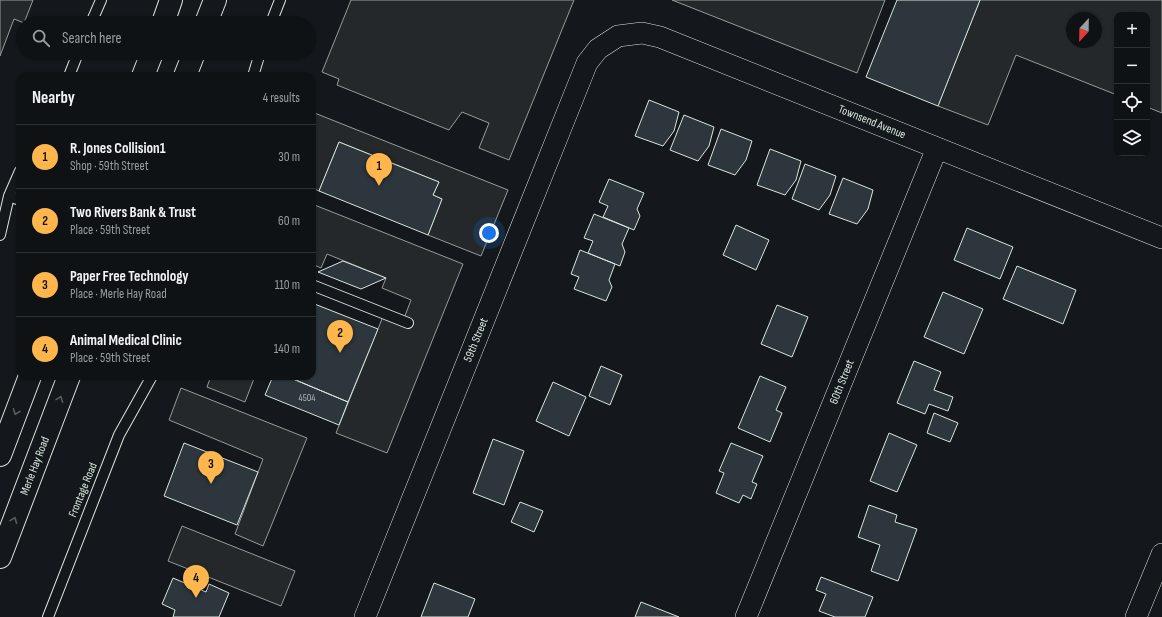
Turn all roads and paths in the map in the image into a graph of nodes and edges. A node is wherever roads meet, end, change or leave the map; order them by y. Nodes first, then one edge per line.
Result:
1 (101, 0) edge
2 (171, 0) edge
3 (215, 0) edge
4 (280, 0) edge
5 (94, 16) edge
6 (165, 16) edge
7 (209, 16) edge
8 (274, 16) edge
9 (75, 60) edge
10 (149, 60) edge
11 (191, 60) edge
12 (258, 60) edge
13 (587, 63) joint
14 (71, 72) edge
15 (145, 72) edge
16 (187, 72) edge
17 (254, 72) edge
18 (937, 148) junction
19 (16, 181) edge
20 (9, 196) junction
21 (16, 199) edge
22 (0, 235) edge
23 (1162, 238) edge
24 (316, 287) edge
25 (408, 323) dead end
26 (28, 380) edge
27 (67, 380) edge
28 (150, 380) edge
29 (0, 455) edge
30 (1162, 554) edge
31 (0, 557) edge
32 (48, 617) edge
33 (365, 617) edge
34 (746, 617) edge
35 (1136, 617) edge

1 - 5 lane
2 - 6 main road
3 - 7 main road
4 - 8 lane
9 - 14 lane
10 - 15 main road
11 - 16 main road
12 - 17 lane
13 - 18 street, Townsend Avenue
13 - 33 street, 59th Street
18 - 23 street, Townsend Avenue
18 - 34 street, 60th Street
19 - 20 lane
20 - 21 lane
20 - 22 lane
24 - 25 lane
26 -> 29 main road
31 -> 27 main road, Merle Hay Road
28 - 32 lane, Frontage Road
30 - 35 street

